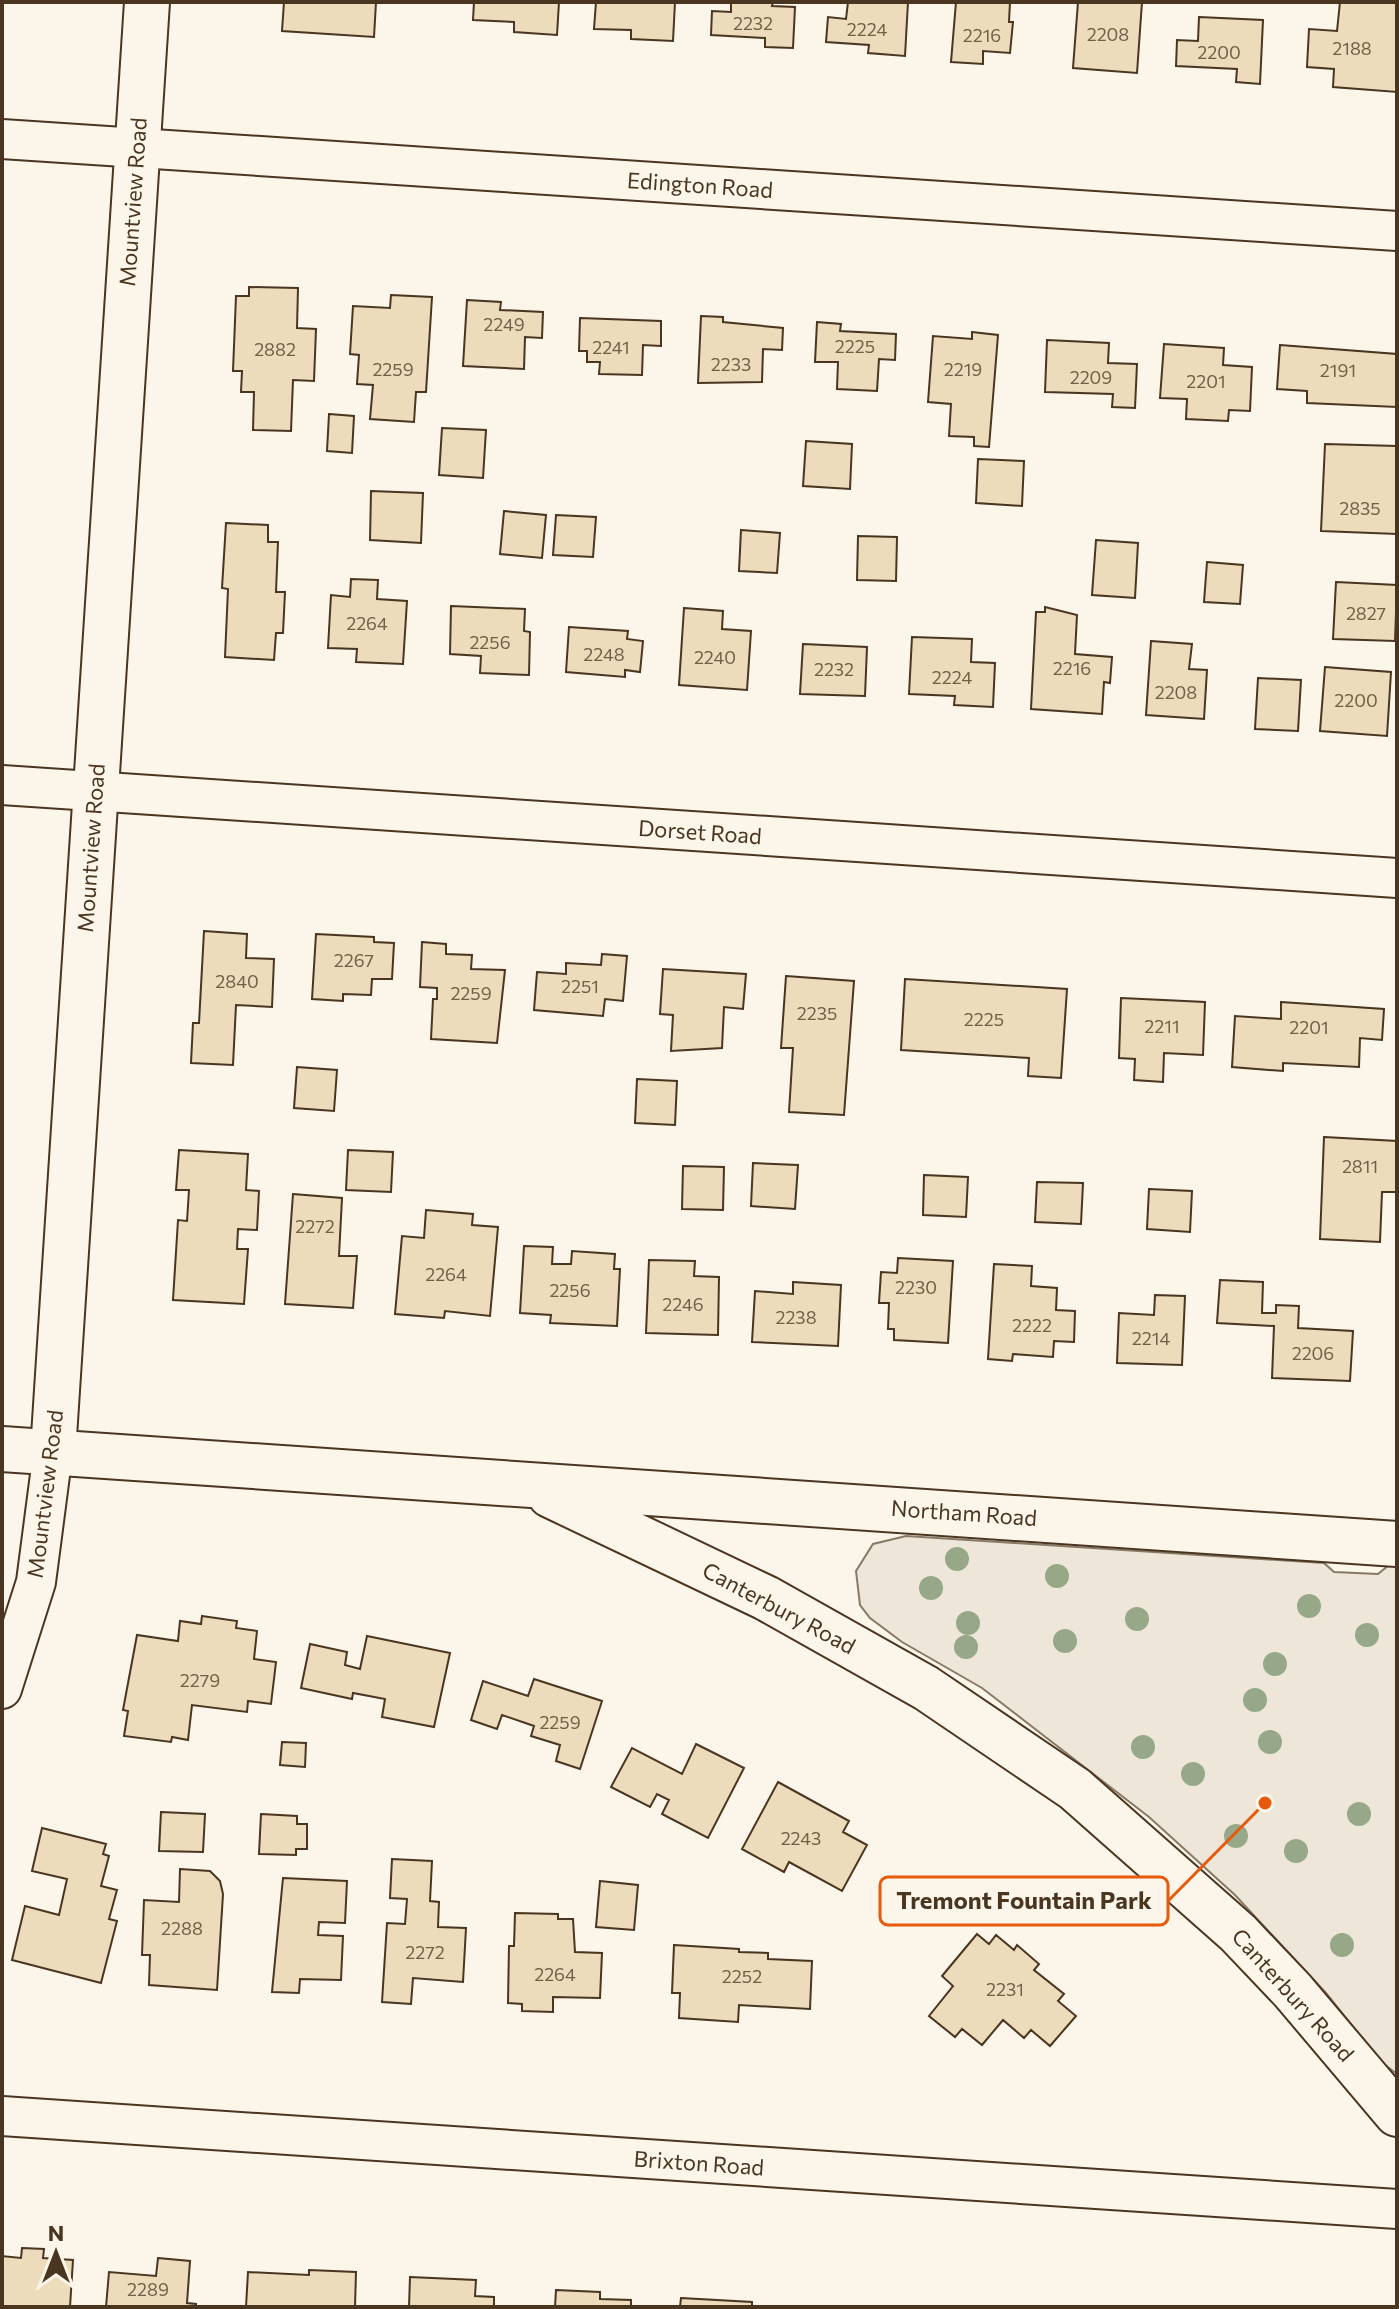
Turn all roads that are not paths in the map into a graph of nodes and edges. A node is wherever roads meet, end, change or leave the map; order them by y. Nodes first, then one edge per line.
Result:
1 (147, 2) edge
2 (2, 139) edge
3 (136, 148) junction
4 (1397, 231) edge
5 (2, 785) edge
6 (95, 791) junction
7 (1397, 878) edge
8 (2, 1449) edge
9 (53, 1452) junction
10 (530, 1485) junction
11 (1397, 1544) edge
12 (2, 1689) edge
13 (1397, 2114) edge
14 (2, 2116) edge
15 (1397, 2209) edge

1 - 3 street, Mountview Road
2 - 3 street, Edington Road
3 - 4 street, Edington Road
3 - 6 street, Mountview Road
5 - 6 street, Dorset Road
6 - 7 street, Dorset Road
6 - 9 street, Mountview Road
8 - 9 street, Canterbury Road
9 - 10 street, Canterbury Road
9 - 12 street, Mountview Road
10 - 11 street, Northam Road
10 - 13 street, Canterbury Road
14 - 15 street, Brixton Road

